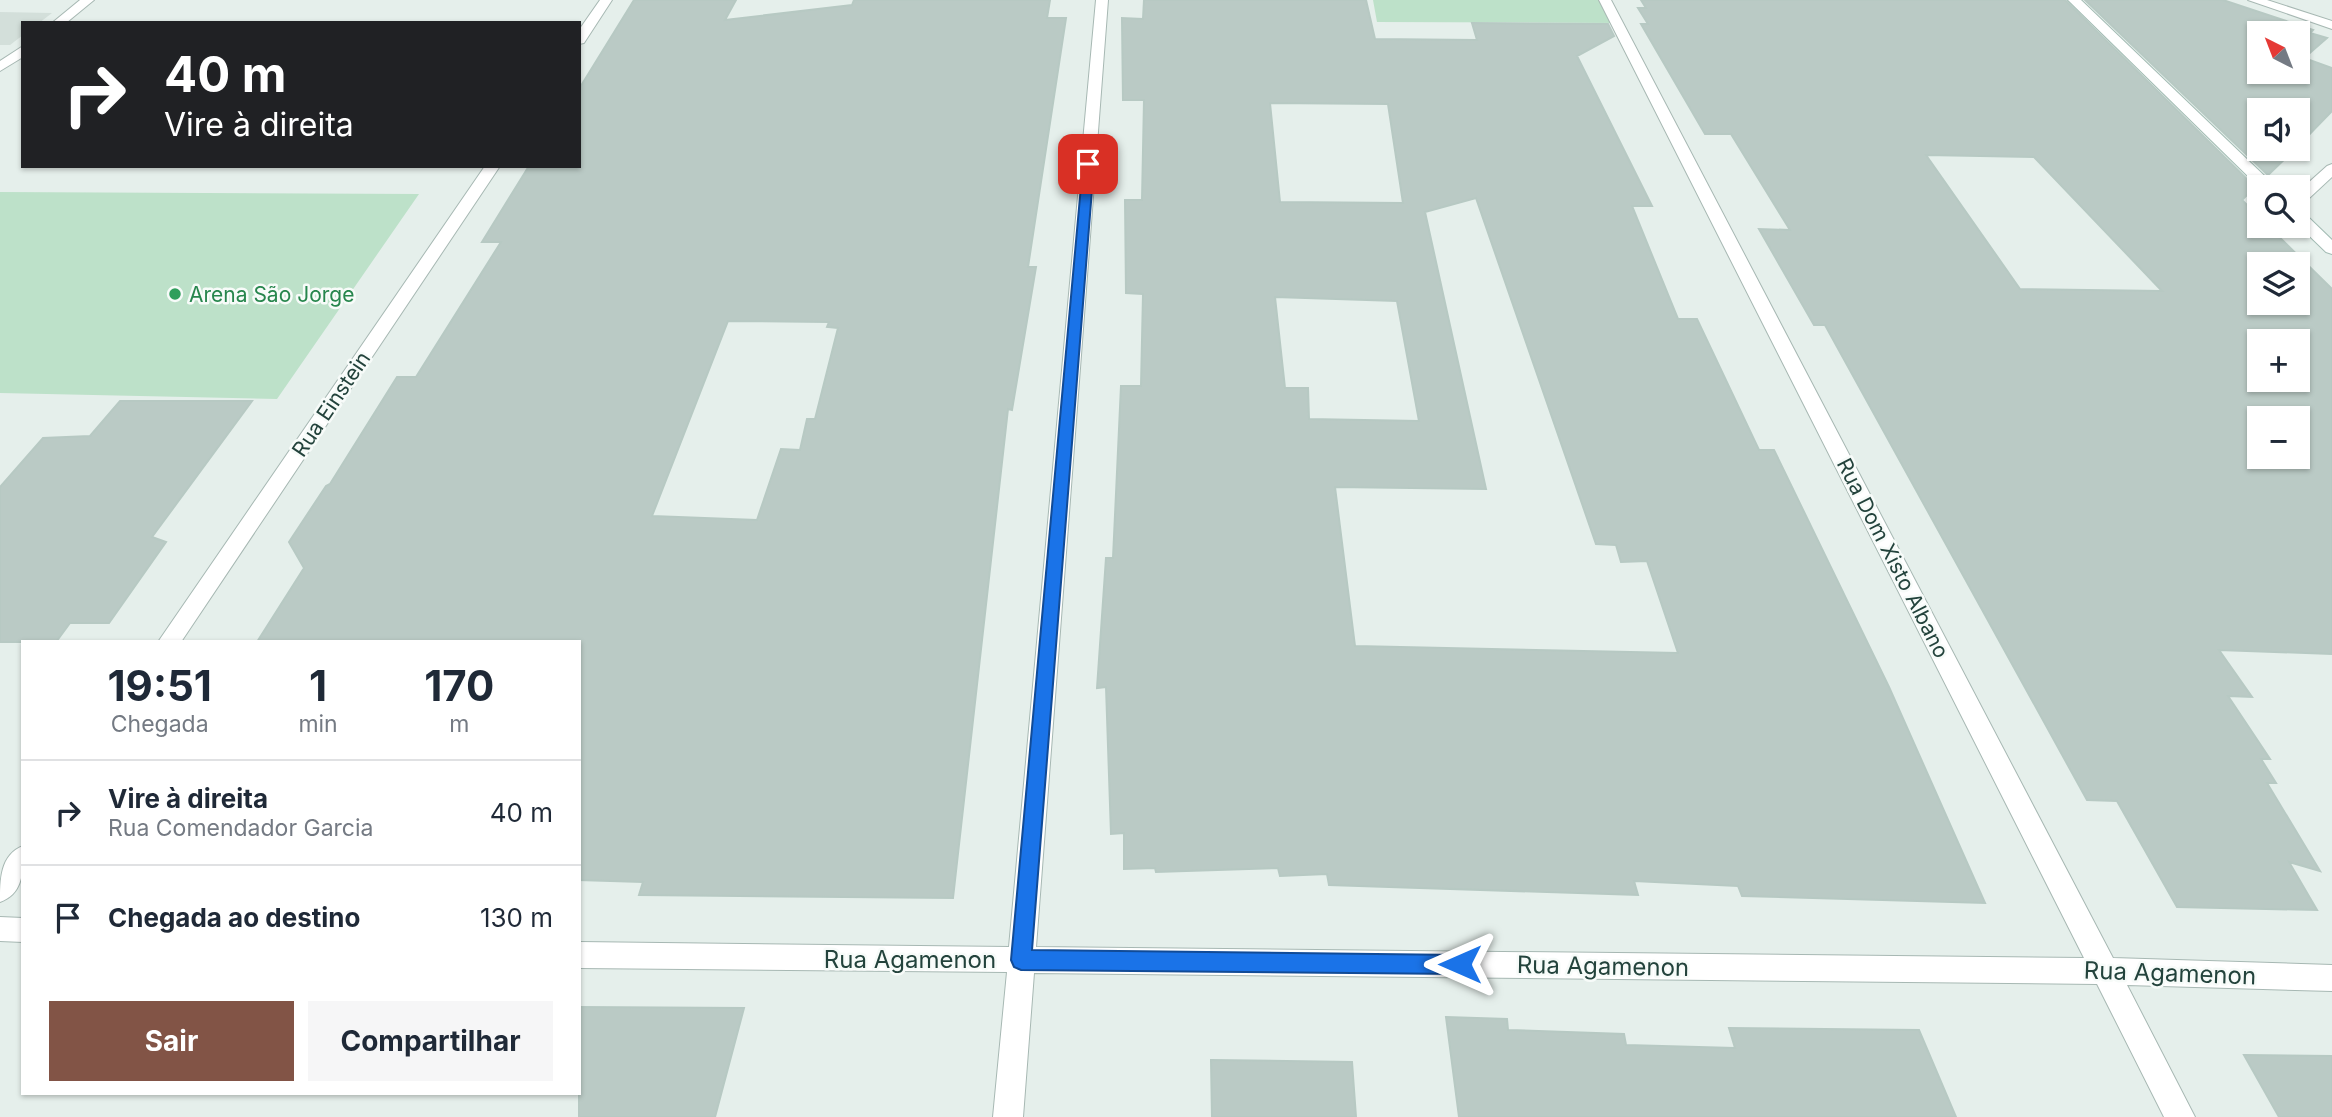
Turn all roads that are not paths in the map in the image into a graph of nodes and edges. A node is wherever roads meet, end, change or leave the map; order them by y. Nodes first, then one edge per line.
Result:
1 (88, 0) edge
2 (606, 0) edge
3 (1102, 0) edge
4 (1605, 0) edge
5 (2074, 0) edge
6 (2254, 0) edge
7 (61, 21) edge
8 (2332, 24) edge
9 (581, 37) edge
10 (21, 51) edge
11 (0, 67) edge
12 (492, 168) edge
13 (2332, 169) edge
14 (2256, 175) edge
15 (2310, 189) edge
16 (2310, 228) edge
17 (2332, 249) edge
18 (170, 640) edge
19 (21, 860) edge
20 (0, 890) edge
21 (0, 929) edge
22 (21, 930) edge
23 (581, 954) edge
24 (1021, 960) junction
25 (2105, 971) junction
26 (2332, 978) edge
27 (1008, 1117) edge
28 (2180, 1117) edge

1 - 7 street
2 - 9 street
3 - 24 street
4 - 25 street, Rua Dom Xisto Albano
5 - 14 street
6 - 8 street
10 - 11 street
12 - 18 street, Rua Einstein
13 - 15 street
16 - 17 street
19 - 20 street
21 - 22 street
23 - 24 street, Rua Agamenon
24 - 25 street, Rua Agamenon
24 - 27 street
25 - 26 street, Rua Agamenon
25 - 28 street, Rua Dom Xisto Albano

